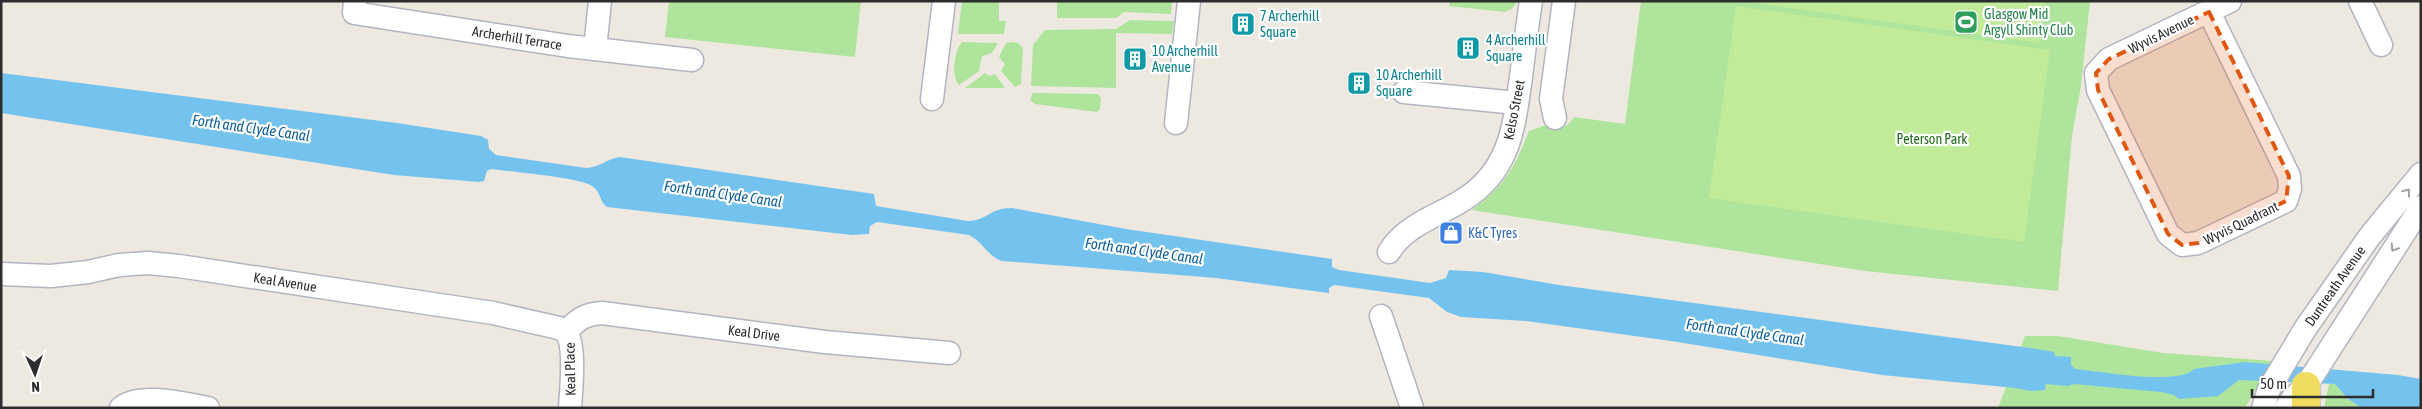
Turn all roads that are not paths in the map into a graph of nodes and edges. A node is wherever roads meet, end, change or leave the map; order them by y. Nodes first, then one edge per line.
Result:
1 (355, 1) edge
2 (600, 1) edge
3 (944, 1) edge
4 (1190, 1) edge
5 (1531, 1) edge
6 (1564, 1) edge
7 (2230, 1) edge
8 (2360, 1) edge
9 (2209, 12) junction
10 (2381, 45) dead end
11 (595, 49) junction
12 (692, 60) dead end
13 (2096, 73) joint
14 (1404, 92) dead end
15 (932, 99) dead end
16 (1517, 103) junction
17 (1555, 118) dead end
18 (1176, 123) dead end
19 (2421, 174) edge
20 (2421, 207) edge
21 (1389, 252) dead end
22 (1, 274) edge
23 (1381, 316) dead end
24 (566, 332) junction
25 (949, 353) dead end
26 (2266, 398) edge
27 (2297, 400) edge
28 (121, 408) edge
29 (208, 408) edge
30 (570, 408) edge
31 (1412, 408) edge

1 - 11 street, Archerhill Terrace
2 - 11 street
3 - 15 street
4 - 18 street
5 - 16 street, Kelso Street
6 - 17 street
7 - 9 street, Wyvis Avenue
8 - 10 street
9 - 13 street, Wyvis Avenue
9 - 13 street, Wyvis Quadrant
11 - 12 street, Archerhill Terrace
14 - 16 street
16 - 21 street, Kelso Street
26 -> 19 street, Duntreath Avenue
20 -> 27 street, Duntreath Avenue
22 - 24 street, Keal Avenue
23 - 31 street
24 - 25 street, Keal Drive
24 - 30 street, Keal Place
28 - 29 street

